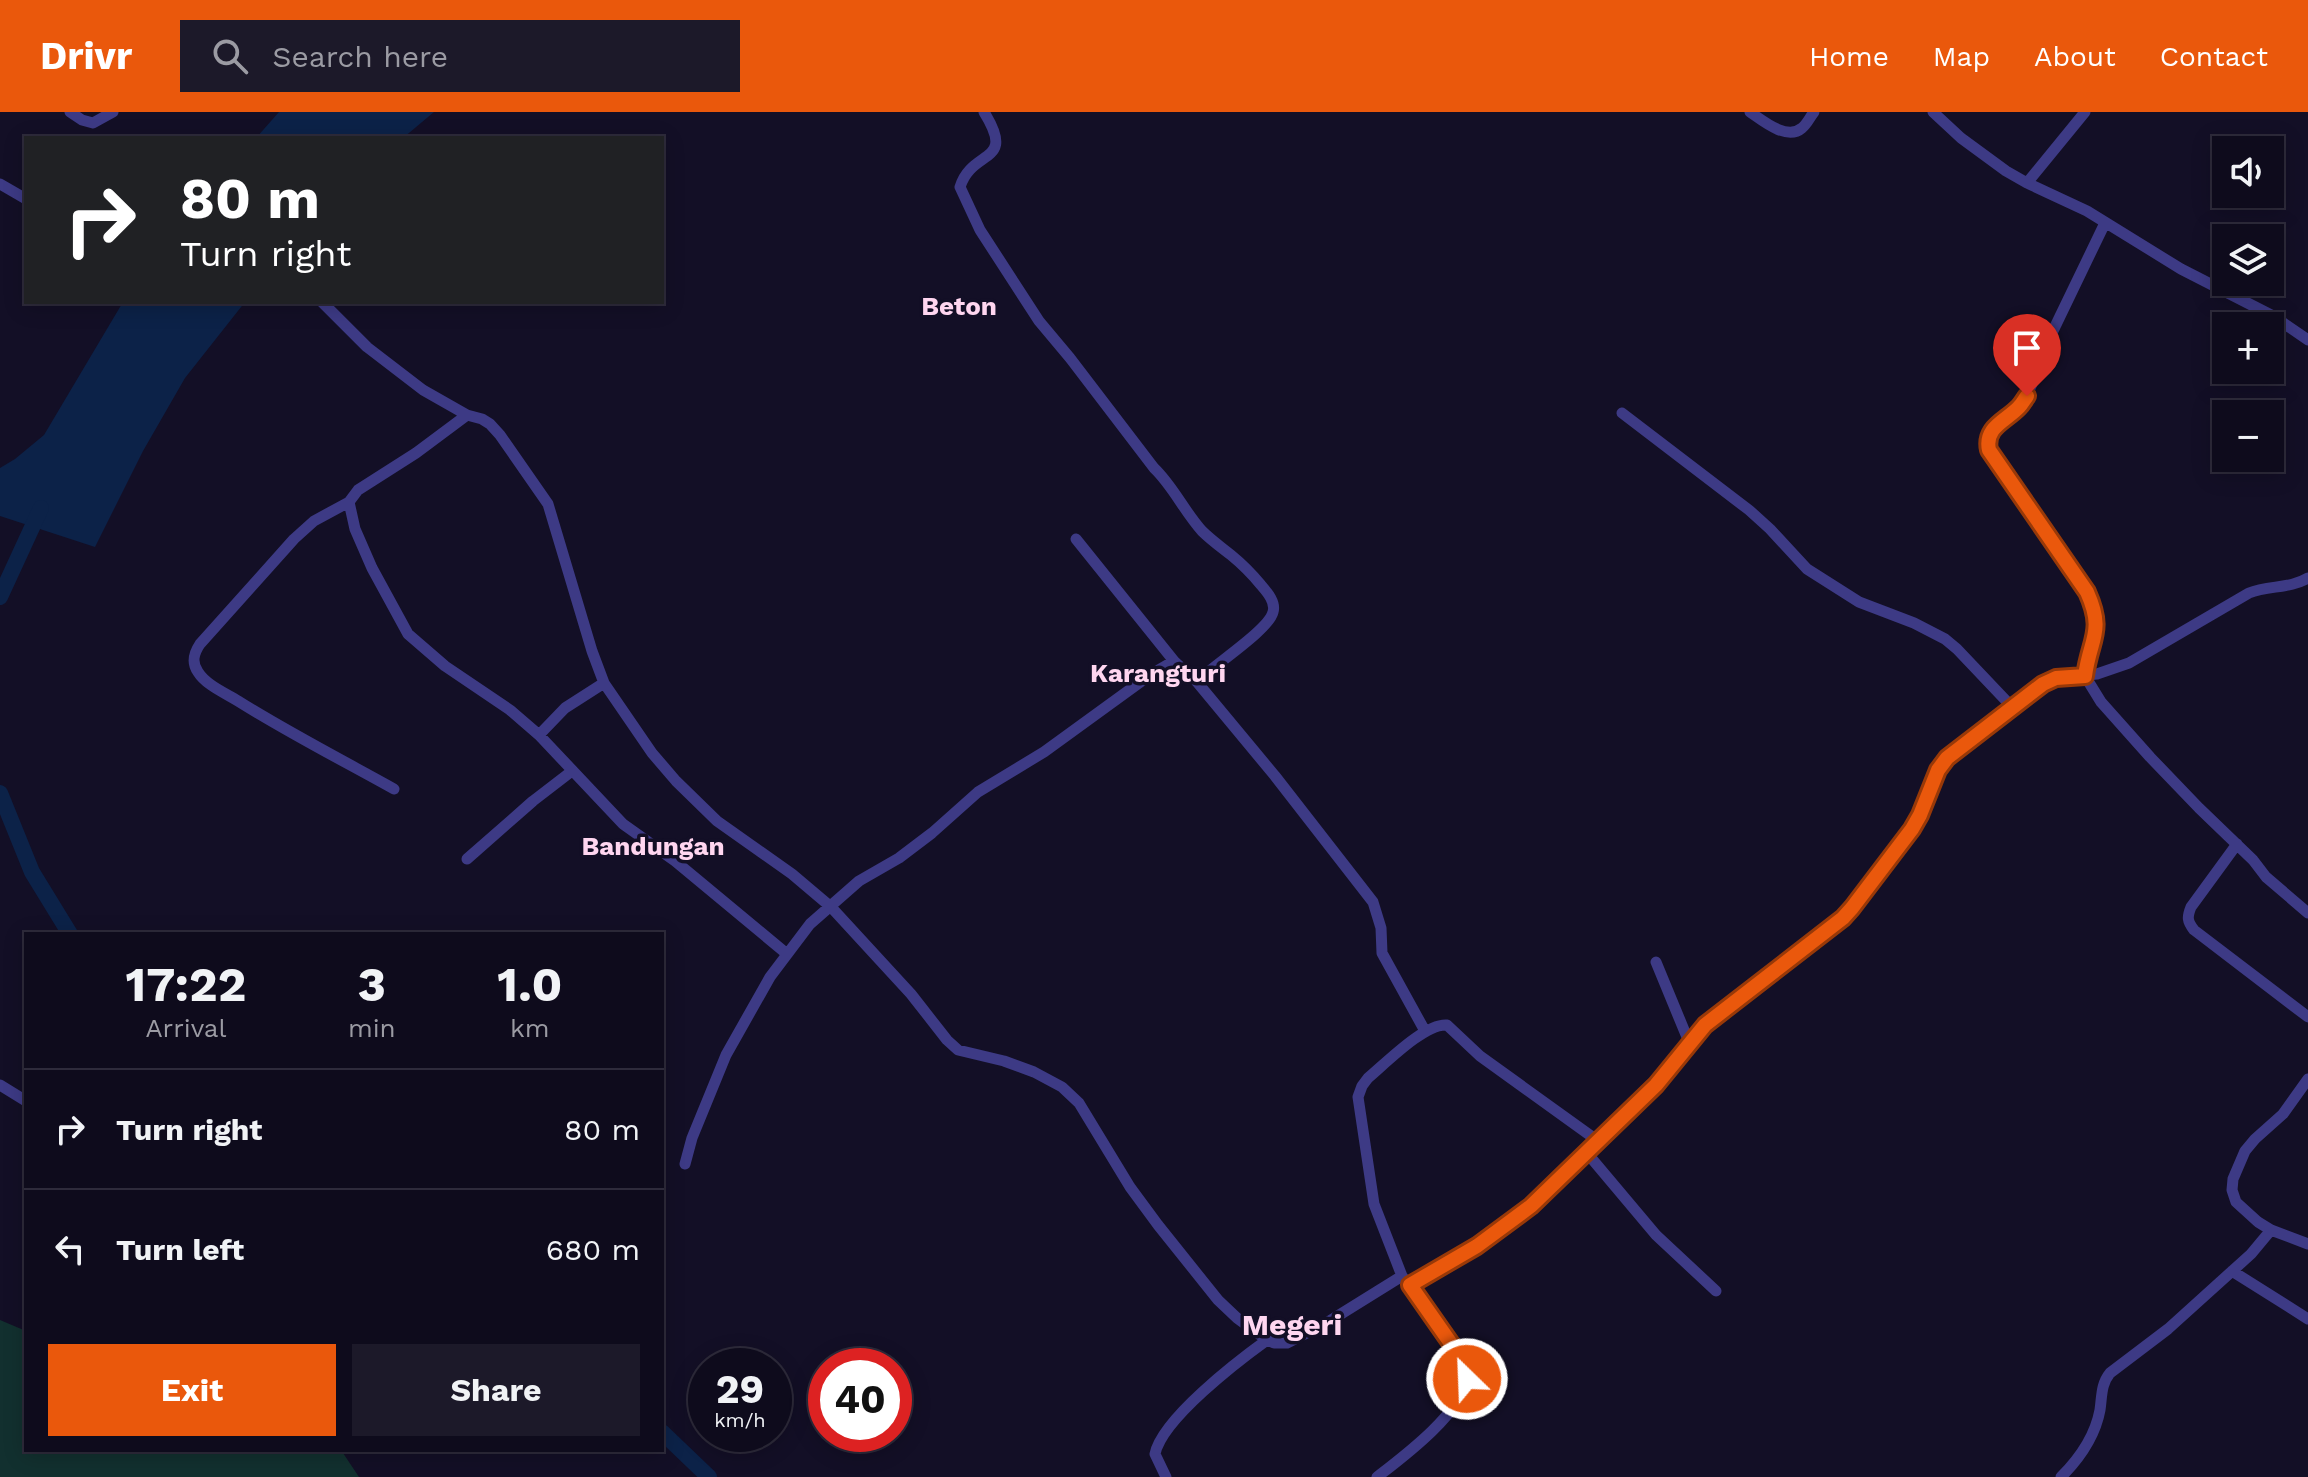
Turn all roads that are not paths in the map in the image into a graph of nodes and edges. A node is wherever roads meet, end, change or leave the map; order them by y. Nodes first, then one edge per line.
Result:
1 (70, 112) edge
2 (113, 112) edge
3 (984, 112) edge
4 (1750, 112) edge
5 (1814, 112) edge
6 (1933, 112) edge
7 (2085, 112) edge
8 (2027, 183) junction
9 (0, 184) edge
10 (24, 198) edge
11 (2105, 223) junction
12 (324, 304) edge
13 (2308, 340) edge
14 (1622, 413) dead end
15 (467, 415) junction
16 (349, 502) junction
17 (1076, 539) dead end
18 (2308, 578) edge
19 (1174, 661) junction
20 (2085, 676) junction
21 (1197, 682) junction
22 (604, 683) junction
23 (2013, 708) junction
24 (539, 735) junction
25 (572, 771) junction
26 (394, 789) dead end
27 (2237, 844) junction
28 (467, 859) dead end
29 (831, 907) junction
30 (2308, 913) edge
31 (787, 954) junction
32 (1656, 962) dead end
33 (2308, 1017) edge
34 (1425, 1031) junction
35 (1689, 1042) junction
36 (2308, 1079) edge
37 (0, 1085) edge
38 (24, 1100) edge
39 (1598, 1141) junction
40 (1587, 1153) junction
41 (685, 1164) dead end
42 (2271, 1230) junction
43 (2308, 1244) edge
44 (2232, 1271) junction
45 (1406, 1280) junction
46 (1716, 1291) dead end
47 (2308, 1319) edge
48 (1267, 1340) junction
49 (1166, 1477) edge
50 (1377, 1477) edge
51 (2061, 1477) edge

1 - 2 street
3 - 21 street
4 - 5 street
6 - 8 street
7 - 8 street
8 - 11 street
9 - 10 street
11 - 13 street
11 - 20 street
12 - 15 street
14 - 23 street
15 - 16 street
15 - 22 street
16 - 24 street
16 - 26 street
17 - 19 street
18 - 20 street
19 - 21 street
19 - 29 street
20 - 23 street
20 - 27 street
21 - 34 street
22 - 24 street
22 - 29 street
23 - 35 street
24 - 25 street
25 - 28 street
25 - 31 street
27 - 30 street
27 - 33 street
29 - 31 street
29 - 48 street
31 - 41 street
32 - 35 street
34 - 39 street
34 - 45 street
35 - 39 street
36 - 42 street
37 - 38 street
39 - 40 street
40 - 45 street
40 - 46 street
42 - 43 street
42 - 44 street
44 - 47 street
44 - 51 street
45 - 48 street
45 - 50 street
48 - 49 street

